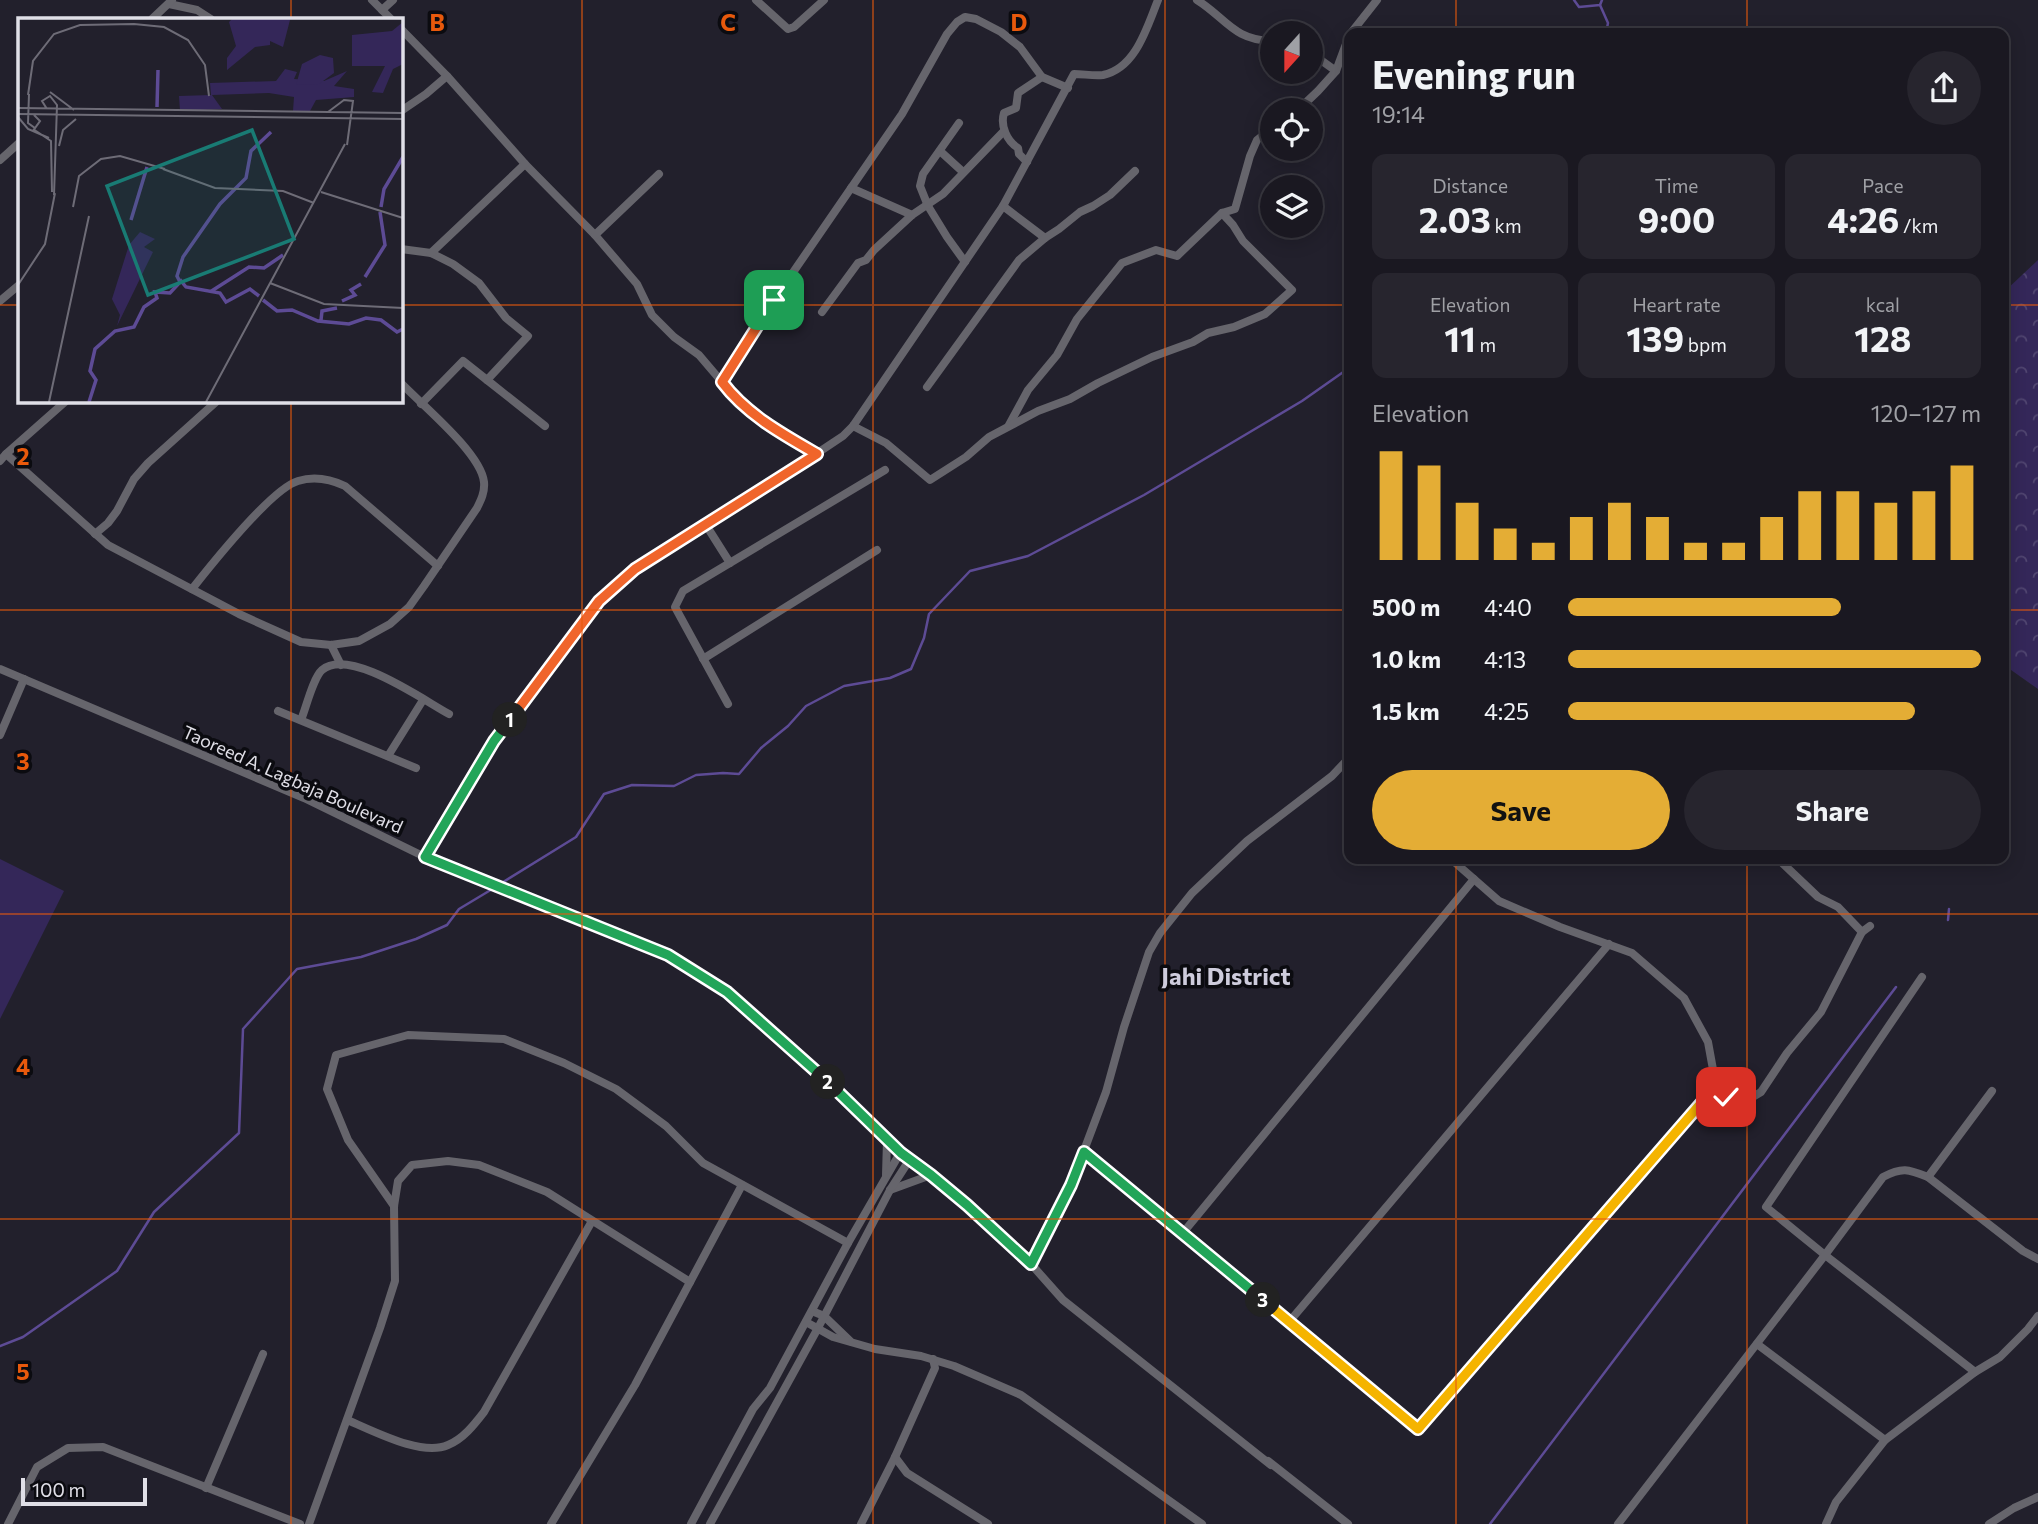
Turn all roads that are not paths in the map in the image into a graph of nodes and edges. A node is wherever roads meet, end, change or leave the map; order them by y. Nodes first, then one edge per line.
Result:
1 (372, 0) edge
2 (393, 0) edge
3 (756, 0) edge
4 (824, 0) edge
5 (1158, 0) edge
6 (1197, 0) edge
7 (1377, 0) edge
8 (171, 2) edge
9 (382, 10) junction
10 (153, 18) edge
11 (209, 18) edge
12 (390, 18) edge
13 (1355, 28) edge
14 (402, 30) edge
15 (1260, 41) edge
16 (1344, 49) edge
17 (1323, 62) edge
18 (1335, 71) junction
19 (447, 76) junction
20 (1042, 77) junction
21 (1068, 88) junction
22 (1311, 98) edge
23 (402, 110) edge
24 (958, 123) dead end
25 (1004, 131) junction
26 (1260, 138) edge
27 (18, 144) edge
28 (940, 151) junction
29 (0, 160) edge
30 (1027, 163) junction
31 (525, 164) junction
32 (963, 172) junction
33 (1135, 172) dead end
34 (659, 174) dead end
35 (851, 188) junction
36 (928, 206) junction
37 (1003, 206) junction
38 (1222, 214) junction
39 (912, 215) junction
40 (595, 235) junction
41 (1045, 238) junction
42 (402, 249) edge
43 (431, 253) junction
44 (965, 261) junction
45 (18, 286) edge
46 (0, 301) edge
47 (822, 312) dead end
48 (487, 380) junction
49 (722, 382) junction
50 (402, 384) edge
51 (928, 387) dead end
52 (65, 402) edge
53 (216, 402) edge
54 (421, 404) junction
55 (545, 426) dead end
56 (853, 426) junction
57 (1009, 427) junction
58 (817, 454) junction
59 (3, 457) edge
60 (885, 470) dead end
61 (706, 525) junction
62 (94, 534) junction
63 (877, 550) dead end
64 (730, 563) junction
65 (438, 566) junction
66 (192, 589) junction
67 (331, 645) junction
68 (703, 659) junction
69 (341, 664) junction
70 (0, 669) edge
71 (24, 679) junction
72 (423, 700) junction
73 (728, 704) dead end
74 (278, 711) dead end
75 (449, 714) dead end
76 (301, 720) junction
77 (0, 736) edge
78 (388, 756) junction
79 (1344, 766) edge
80 (416, 768) dead end
81 (425, 857) junction
82 (1457, 864) edge
83 (1783, 864) edge
84 (1474, 879) junction
85 (1870, 926) dead end
86 (1862, 932) junction
87 (1609, 944) junction
88 (1922, 977) dead end
89 (1716, 1086) junction
90 (1992, 1091) dead end
91 (887, 1140) junction
92 (1084, 1152) junction
93 (901, 1153) junction
94 (910, 1159) junction
95 (931, 1175) junction
96 (886, 1177) junction
97 (1927, 1178) junction
98 (742, 1185) junction
99 (890, 1190) junction
100 (394, 1206) junction
101 (592, 1221) junction
102 (1182, 1234) junction
103 (848, 1242) junction
104 (1825, 1255) junction
105 (2038, 1259) edge
106 (1031, 1264) junction
107 (690, 1282) junction
108 (811, 1311) junction
109 (824, 1316) junction
110 (2038, 1316) edge
111 (806, 1322) junction
112 (1289, 1322) junction
113 (818, 1328) junction
114 (852, 1342) junction
115 (1757, 1345) junction
116 (263, 1354) dead end
117 (933, 1359) junction
118 (1975, 1372) junction
119 (1196, 1405) junction
120 (347, 1420) junction
121 (1885, 1440) junction
122 (895, 1457) junction
123 (1271, 1465) dead end
124 (206, 1488) junction
125 (2038, 1497) edge
126 (8, 1524) edge
127 (300, 1524) edge
128 (309, 1524) edge
129 (551, 1524) edge
130 (691, 1524) edge
131 (710, 1524) edge
132 (861, 1524) edge
133 (988, 1524) edge
134 (1202, 1524) edge
135 (1348, 1524) edge
136 (1618, 1524) edge
137 (1826, 1524) edge
138 (1989, 1524) edge

1 - 9 street
2 - 9 street
3 - 4 street
5 - 21 street
6 - 15 street
7 - 13 street
8 - 10 street
8 - 11 street
9 - 12 street
14 - 19 street
16 - 18 street
17 - 18 street
18 - 22 street
19 - 23 street
19 - 31 street
20 - 21 street
20 - 25 street
20 - 35 street
21 - 30 street
24 - 28 street
25 - 30 street
25 - 32 street
26 - 38 street
27 - 29 street
28 - 32 street
28 - 36 street
30 - 37 street
31 - 40 street
31 - 43 street
32 - 36 street
33 - 41 street
34 - 40 street
35 - 39 street
35 - 49 street
36 - 39 street
36 - 44 street
37 - 41 street
37 - 44 street
38 - 57 street
38 - 57 street
39 - 47 street
40 - 49 street
41 - 51 street
42 - 43 street
43 - 48 street
44 - 56 street
45 - 46 street
48 - 54 street
48 - 55 street
49 - 58 street
50 - 54 street
52 - 59 street
53 - 62 street
54 - 65 street
56 - 57 street
56 - 58 street
58 - 61 street
59 - 62 street
60 - 64 street
61 - 64 street
61 - 81 street
62 - 66 street
63 - 68 street
64 - 68 street
65 - 66 street
65 - 67 street
66 - 67 street
67 - 69 street
68 - 73 street
69 - 72 street
69 - 76 street
70 - 71 street, Taoreed A. Lagbaja Boulevard
71 - 77 street
71 - 81 street, Taoreed A. Lagbaja Boulevard
72 - 75 street
72 - 78 street
74 - 76 street
76 - 78 street
78 - 80 street
79 - 92 street
81 - 91 street, Taoreed A. Lagbaja Boulevard
82 - 84 street
83 - 86 street
84 - 87 street
84 - 102 street
85 - 86 street
86 - 89 street
87 - 89 street
87 - 112 street
88 - 104 street
89 - 112 street
90 - 97 street
91 - 93 street, Taoreed A. Lagbaja Boulevard
91 - 96 street
92 - 102 street
92 - 106 street
93 - 94 street, Taoreed A. Lagbaja Boulevard
93 - 96 street
94 - 95 street, Taoreed A. Lagbaja Boulevard
94 - 99 street
95 - 99 street
95 - 106 street, Taoreed A. Lagbaja Boulevard
96 - 103 street
97 - 104 street
97 - 105 street
98 - 100 street
98 - 103 street
98 - 107 street
99 - 109 street
100 - 101 street
100 - 120 street
101 - 107 street
101 - 120 street
102 - 112 street
103 - 108 street
104 - 115 street
104 - 118 street
106 - 119 street, Taoreed A. Lagbaja Boulevard
107 - 129 street
108 - 109 street
108 - 111 street
109 - 113 street
109 - 114 street
110 - 118 street
111 - 113 street
111 - 130 street
113 - 114 street
113 - 131 street
114 - 117 street
115 - 121 street
115 - 136 street
116 - 124 street
117 - 122 street
117 - 134 street
118 - 121 street
119 - 123 street, Taoreed A. Lagbaja Boulevard
119 - 135 street, Taoreed A. Lagbaja Boulevard
120 - 128 street
121 - 137 street
122 - 132 street
122 - 133 street
124 - 126 street
124 - 127 street
125 - 138 street

